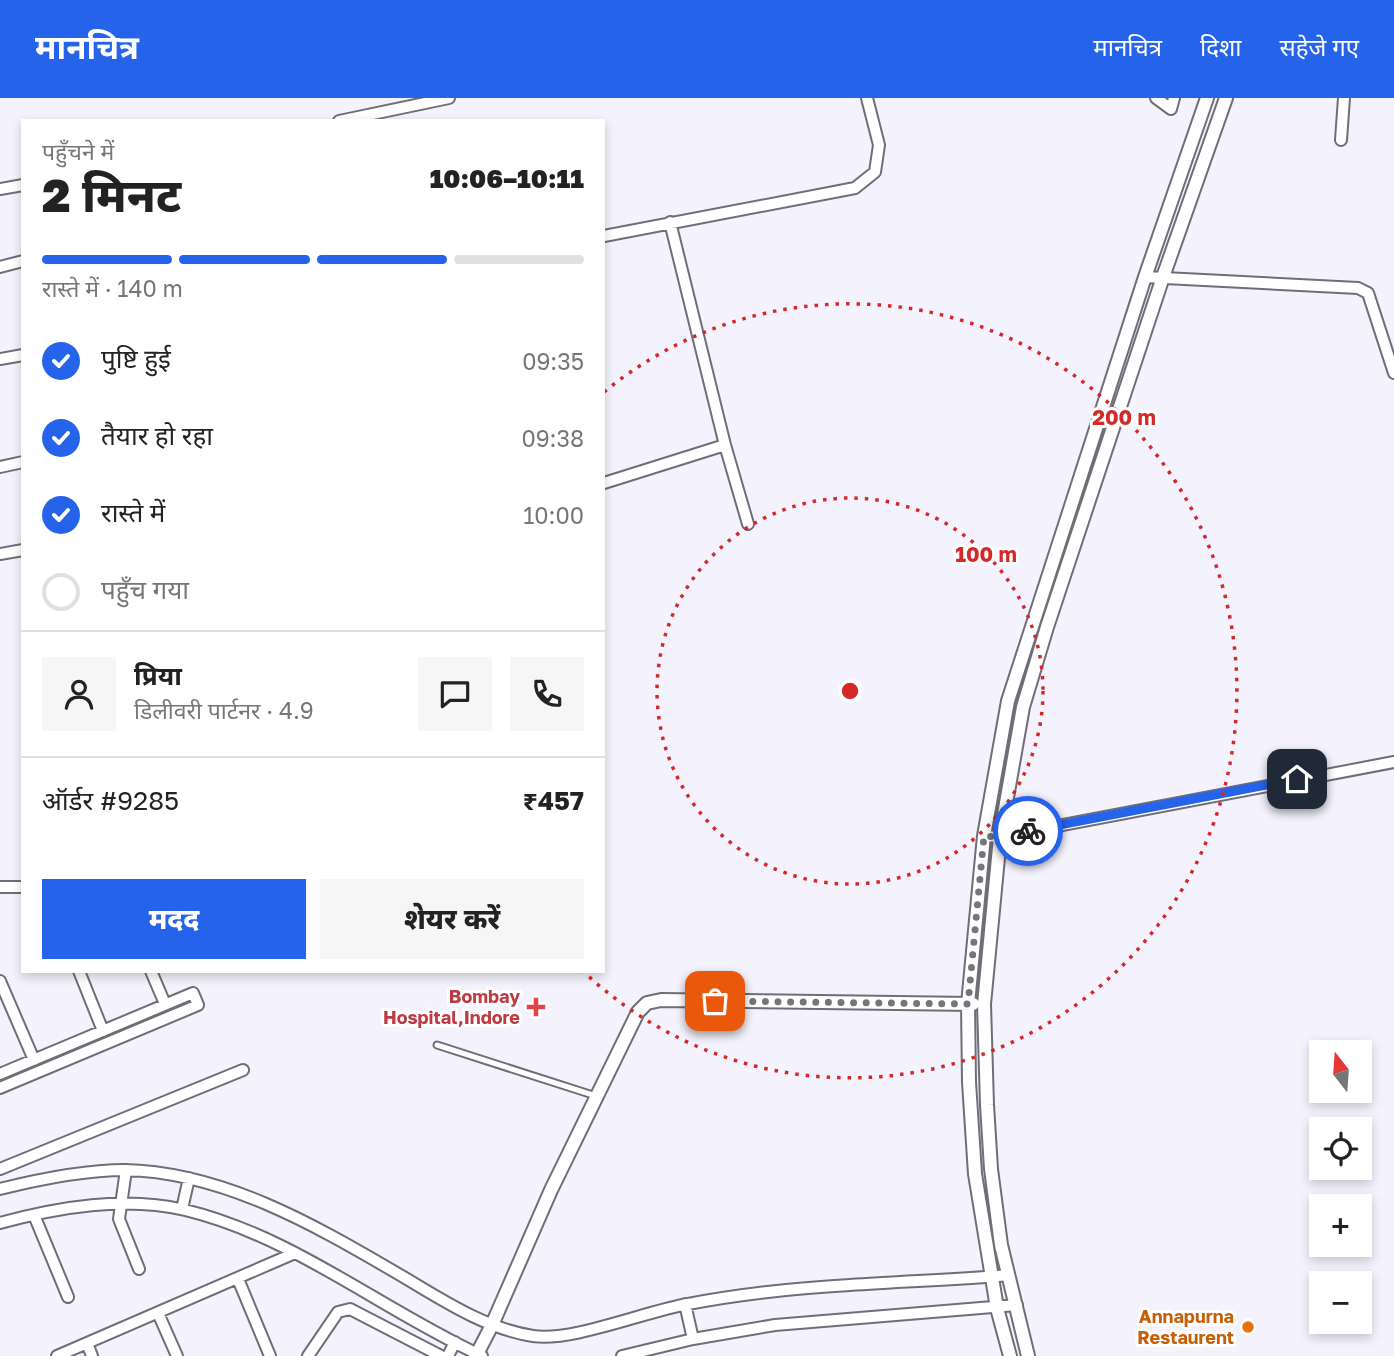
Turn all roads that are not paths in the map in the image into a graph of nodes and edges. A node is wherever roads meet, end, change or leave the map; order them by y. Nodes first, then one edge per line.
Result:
1 (449, 98) edge
2 (867, 98) edge
3 (1156, 98) edge
4 (1174, 98) edge
5 (1207, 98) edge
6 (1226, 98) edge
7 (1344, 98) edge
8 (349, 119) edge
9 (1341, 140) dead end
10 (21, 185) edge
11 (0, 189) edge
12 (670, 222) junction
13 (605, 236) edge
14 (21, 262) edge
15 (0, 267) edge
16 (1145, 277) junction
17 (1163, 277) junction
18 (21, 355) edge
19 (0, 359) edge
20 (1394, 373) edge
21 (725, 445) junction
22 (0, 454) edge
23 (21, 462) edge
24 (1, 467) edge
25 (605, 484) edge
26 (748, 524) dead end
27 (21, 550) edge
28 (0, 554) edge
29 (1394, 762) edge
30 (984, 836) junction
31 (1000, 837) junction
32 (0, 887) edge
33 (21, 887) edge
34 (80, 973) edge
35 (153, 973) edge
36 (0, 981) edge
37 (165, 1004) junction
38 (968, 1004) junction
39 (984, 1004) junction
40 (103, 1031) junction
41 (437, 1045) dead end
42 (34, 1060) junction
43 (243, 1070) dead end
44 (0, 1074) edge
45 (0, 1088) edge
46 (596, 1096) junction
47 (0, 1168) edge
48 (126, 1170) junction
49 (190, 1178) junction
50 (1, 1185) edge
51 (121, 1204) junction
52 (182, 1209) junction
53 (34, 1215) junction
54 (0, 1223) edge
55 (295, 1253) junction
56 (139, 1269) dead end
57 (1009, 1275) junction
58 (992, 1276) junction
59 (238, 1279) junction
60 (68, 1297) dead end
61 (685, 1304) junction
62 (1017, 1305) junction
63 (997, 1308) junction
64 (158, 1313) junction
65 (492, 1325) junction
66 (693, 1339) junction
67 (455, 1342) junction
68 (87, 1343) junction
69 (478, 1355) edge
70 (57, 1356) edge
71 (92, 1356) edge
72 (177, 1356) edge
73 (271, 1356) edge
74 (308, 1356) edge
75 (441, 1356) edge
76 (448, 1356) edge
77 (622, 1356) edge
78 (1010, 1356) edge
79 (1028, 1356) edge

1 - 8 street
2 - 12 street
3 - 4 street
5 - 16 street
6 - 17 street
7 - 9 street
10 - 11 street
12 - 13 street
12 - 21 street
14 - 15 street
16 - 17 street
16 - 30 street
17 - 20 street
17 - 31 street
18 - 19 street
21 - 25 street
21 - 26 street
22 - 24 street
23 - 24 street
27 - 28 street
29 - 31 street
30 - 31 street
30 - 38 street
31 - 39 street
32 - 33 street
34 - 40 street
35 - 37 street
36 - 42 street
37 - 40 street
37 - 45 street
38 - 39 street
38 - 46 street
38 - 58 street
39 - 57 street
40 - 42 street
41 - 46 lane
42 - 44 street
43 - 47 street
46 - 65 street
48 - 49 street
48 - 50 street
48 - 51 street
49 - 52 street
49 - 65 street
51 - 52 street
51 - 53 street
51 - 56 street
52 - 55 street
53 - 54 street
53 - 60 street
55 - 59 street
55 - 67 street
57 - 58 street
57 - 62 street
58 - 61 street
58 - 63 street
59 - 64 street
59 - 73 street
61 - 65 street
61 - 66 street
62 - 63 street
62 - 79 street
63 - 66 street
63 - 78 street
64 - 68 street
64 - 72 street
65 - 69 street
66 - 77 street
67 - 69 street
67 - 76 street
68 - 70 street
68 - 71 street
74 - 75 street

